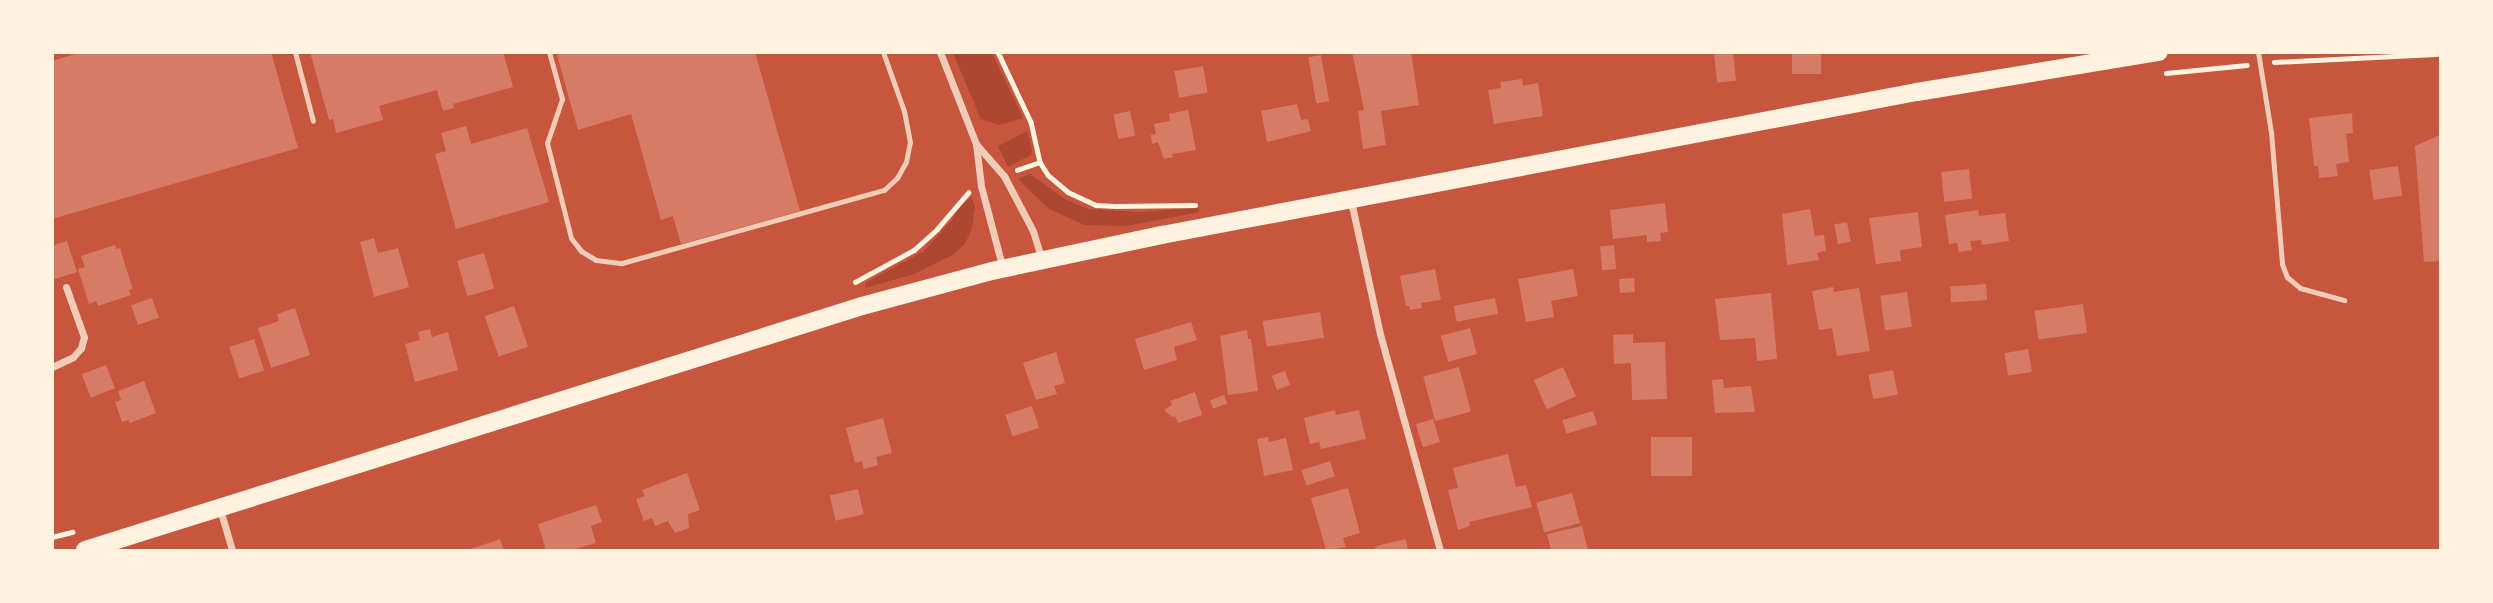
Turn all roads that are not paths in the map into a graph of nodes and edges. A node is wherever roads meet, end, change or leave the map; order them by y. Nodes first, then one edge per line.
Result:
1 (295, 52) edge
2 (549, 52) edge
3 (883, 52) edge
4 (940, 52) edge
5 (2159, 52) edge
6 (2258, 52) edge
7 (313, 121) dead end
8 (976, 144) junction
9 (1350, 200) junction
10 (1042, 260) junction
11 (1003, 269) junction
12 (66, 287) dead end
13 (2344, 300) dead end
14 (52, 367) edge
15 (220, 509) junction
16 (85, 551) edge
17 (232, 551) edge
18 (1440, 551) edge

1 - 7 lane
2 - 3 lane
4 - 8 street
5 - 9 main road
6 - 13 lane
8 - 10 street
8 - 11 street
9 - 10 main road
9 - 18 street
10 - 11 main road
11 - 15 main road
12 - 14 street
15 - 16 main road
15 - 17 street

